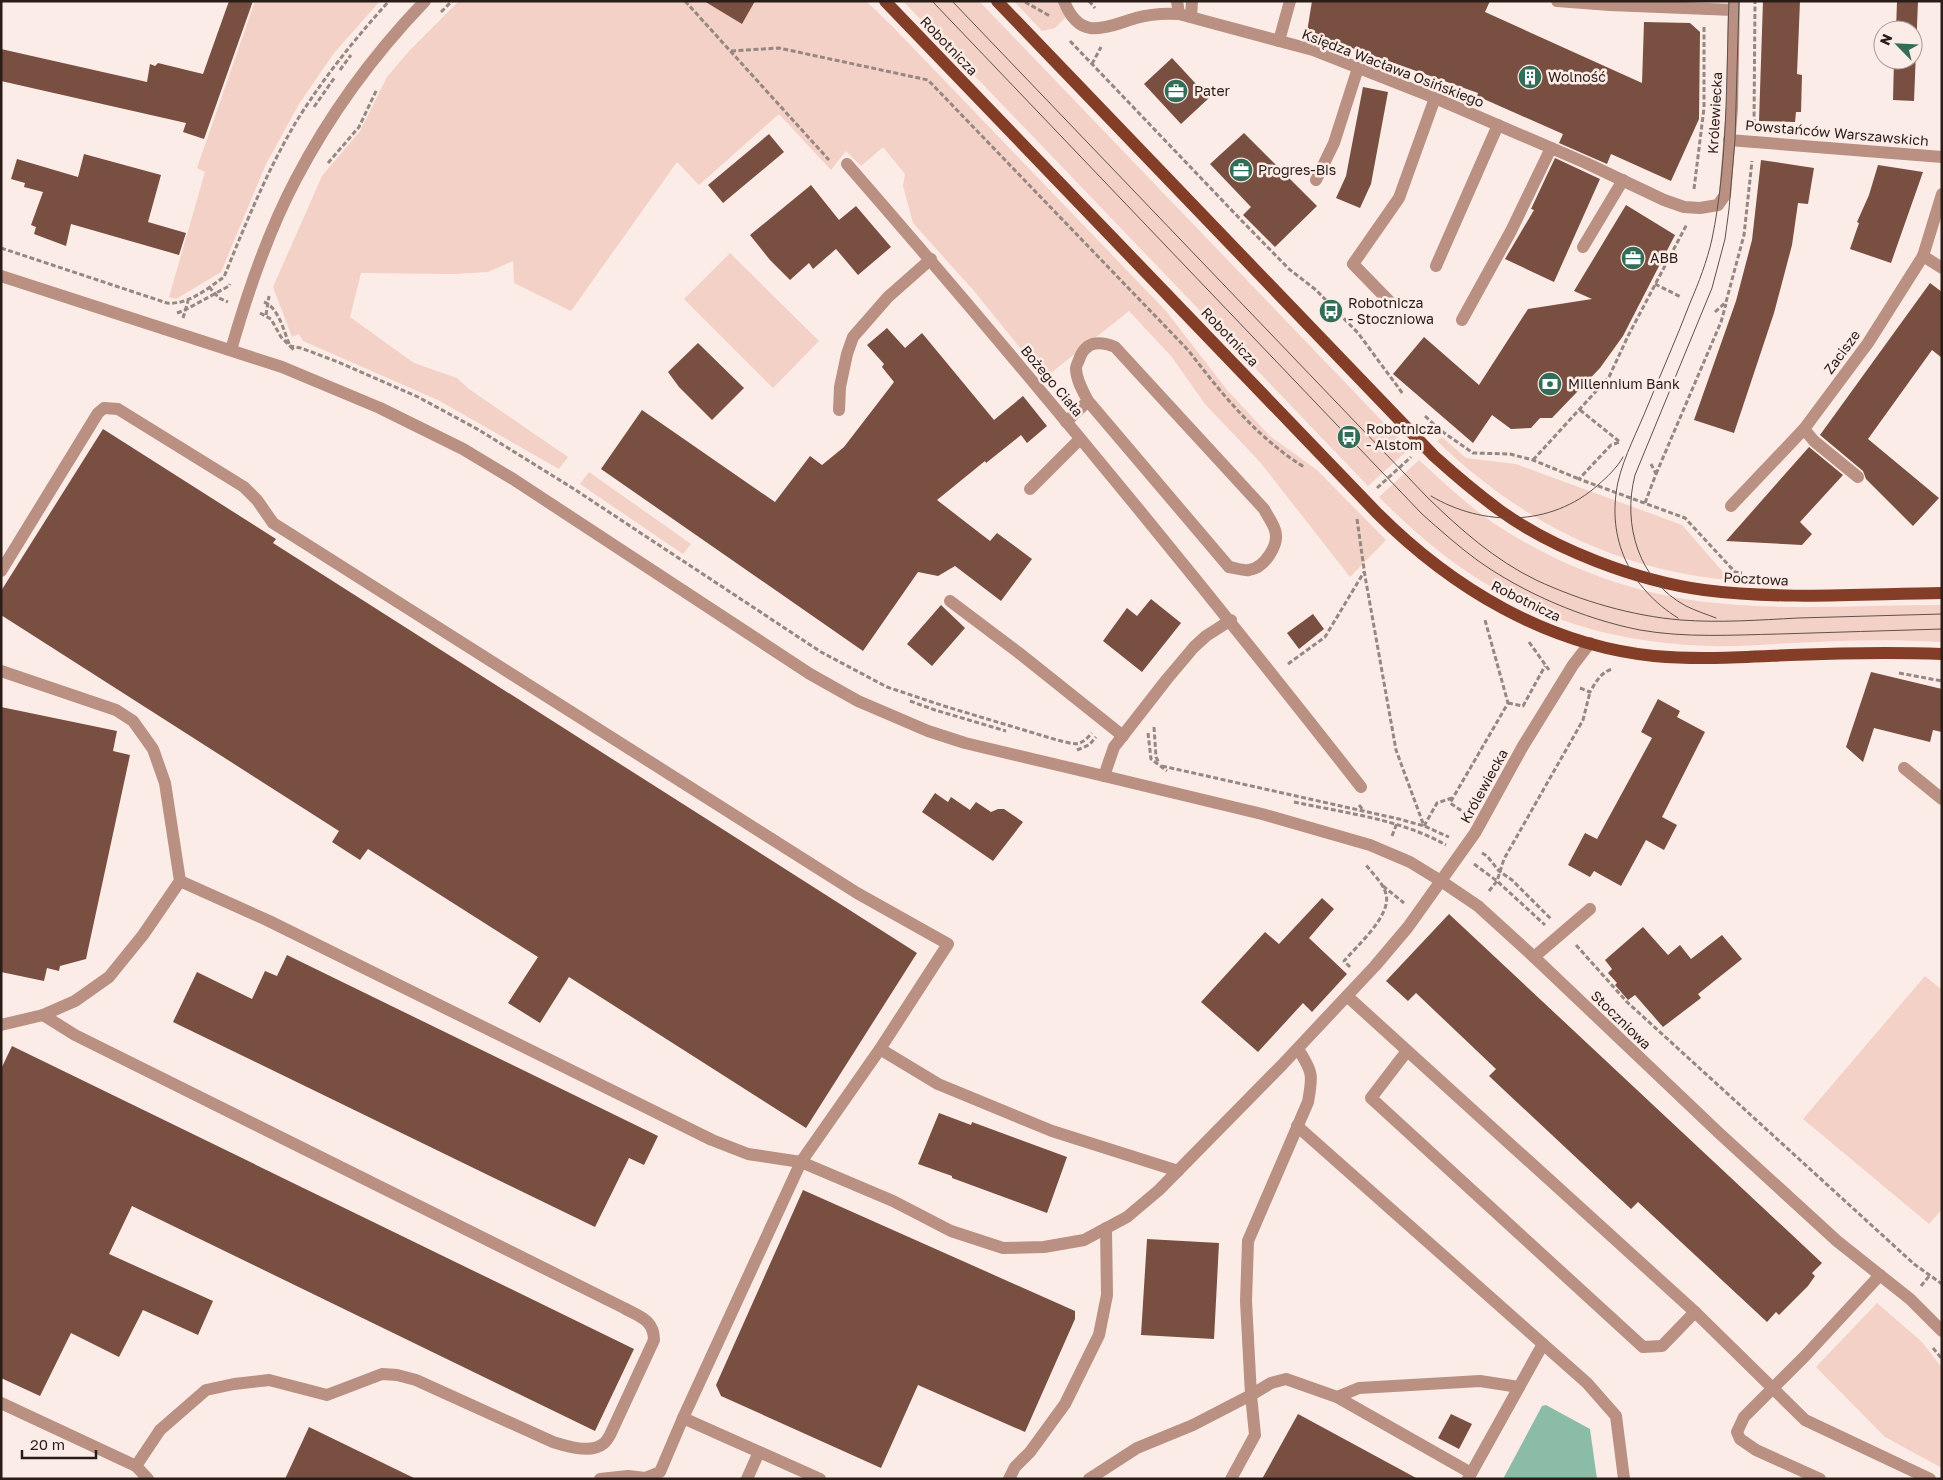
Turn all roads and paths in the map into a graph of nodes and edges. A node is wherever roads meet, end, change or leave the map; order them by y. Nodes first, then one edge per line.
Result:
1 (389, 1) edge
2 (425, 1) edge
3 (452, 1) edge
4 (884, 1) edge
5 (997, 1) edge
6 (1024, 1) edge
7 (1064, 1) edge
8 (1192, 1) edge
9 (1290, 1) edge
10 (1557, 1) edge
11 (1755, 1) edge
12 (1647, 4) edge
13 (1734, 6) edge
14 (1709, 9) junction
15 (1182, 11) edge
16 (435, 19) dead end
17 (1053, 22) dead end
18 (1066, 38) dead end
19 (1279, 41) junction
20 (731, 51) dead end
21 (352, 54) dead end
22 (1358, 68) junction
23 (380, 83) dead end
24 (1435, 98) junction
25 (313, 109) dead end
26 (1498, 125) junction
27 (1729, 140) junction
28 (1754, 141) junction
29 (1551, 148) junction
30 (1942, 157) edge
31 (847, 164) dead end
32 (324, 168) dead end
33 (1316, 180) dead end
34 (1623, 180) junction
35 (1942, 194) edge
36 (1696, 208) junction
37 (1583, 247) dead end
38 (1, 248) edge
39 (1924, 256) junction
40 (931, 259) junction
41 (1436, 266) dead end
42 (1942, 268) edge
43 (1, 276) edge
44 (232, 278) dead end
45 (1656, 284) junction
46 (229, 286) junction
47 (269, 295) dead end
48 (1681, 297) dead end
49 (188, 301) junction
50 (246, 301) junction
51 (1726, 302) junction
52 (268, 304) junction
53 (1392, 304) dead end
54 (185, 310) junction
55 (1715, 312) dead end
56 (176, 313) dead end
57 (266, 315) junction
58 (1462, 320) dead end
59 (290, 346) junction
60 (231, 350) junction
61 (297, 354) dead end
62 (1088, 401) junction
63 (1409, 402) dead end
64 (839, 410) dead end
65 (1580, 410) junction
66 (1421, 413) dead end
67 (1066, 422) junction
68 (1804, 429) junction
69 (1440, 430) junction
70 (1080, 439) junction
71 (1424, 445) junction
72 (1533, 460) junction
73 (1651, 464) dead end
74 (1306, 468) dead end
75 (1656, 474) junction
76 (1858, 477) dead end
77 (1579, 479) junction
78 (1030, 490) dead end
79 (1364, 500) junction
80 (1645, 503) junction
81 (1731, 506) dead end
82 (1357, 518) dead end
83 (1, 570) edge
84 (1364, 572) junction
85 (1743, 573) dead end
86 (1942, 592) edge
87 (950, 600) dead end
88 (1230, 620) junction
89 (1485, 620) dead end
90 (1590, 643) junction
91 (806, 648) dead end
92 (1942, 654) edge
93 (821, 658) dead end
94 (1545, 666) dead end
95 (1, 671) edge
96 (1274, 676) junction
97 (864, 681) dead end
98 (1590, 692) dead end
99 (899, 696) dead end
100 (908, 700) dead end
101 (1508, 703) junction
102 (1136, 720) junction
103 (1105, 722) junction
104 (1013, 733) dead end
105 (1123, 736) junction
106 (1075, 750) dead end
107 (1169, 768) dead end
108 (1904, 768) dead end
109 (1104, 772) junction
110 (1169, 773) dead end
111 (1361, 787) dead end
112 (1453, 798) junction
113 (1942, 799) edge
114 (1289, 800) dead end
115 (1399, 819) junction
116 (1460, 821) dead end
117 (1397, 824) junction
118 (1424, 826) junction
119 (1454, 829) dead end
120 (1449, 837) junction
121 (1464, 849) junction
122 (1499, 871) junction
123 (1375, 875) dead end
124 (180, 881) junction
125 (1440, 881) junction
126 (1496, 881) junction
127 (1590, 909) dead end
128 (1560, 934) junction
129 (1534, 957) junction
130 (1344, 961) dead end
131 (1347, 996) junction
132 (43, 1015) junction
133 (1, 1025) edge
134 (880, 1049) junction
135 (1298, 1049) junction
136 (1407, 1051) junction
137 (1298, 1126) junction
138 (801, 1162) junction
139 (1178, 1171) junction
140 (1106, 1228) junction
141 (1880, 1275) junction
142 (1942, 1284) edge
143 (1694, 1312) junction
144 (1942, 1331) edge
145 (1543, 1344) junction
146 (1519, 1387) junction
147 (1772, 1388) junction
148 (1250, 1395) junction
149 (1337, 1398) junction
150 (1, 1403) edge
151 (682, 1418) junction
152 (759, 1452) junction
153 (136, 1466) junction
154 (1469, 1476) edge
155 (148, 1479) edge
156 (600, 1479) edge
157 (747, 1479) edge
158 (820, 1479) edge
159 (1009, 1479) edge
160 (1090, 1479) edge
161 (1231, 1479) edge
162 (1624, 1479) edge
163 (1820, 1479) edge
164 (1930, 1479) edge

1 - 49 path
2 - 50 street
3 - 16 path
4 - 79 main road, Robotnicza
5 - 71 main road
6 - 17 path
7 - 15 street, Księdza Wacława Osińskiego
8 - 15 street
9 - 19 street
10 - 12 street
11 - 28 path
12 - 14 street
13 - 14 street
13 - 27 street, Królewiecka
14 - 36 path
15 - 19 street, Księdza Wacława Osińskiego
18 - 63 path
19 - 22 street, Księdza Wacława Osińskiego
20 - 74 path
21 - 25 path
22 - 24 street, Księdza Wacława Osińskiego
22 - 33 street
23 - 32 path
24 - 26 street, Księdza Wacława Osińskiego
24 - 53 street
26 - 29 street, Księdza Wacława Osińskiego
26 - 41 street
27 - 28 street, Powstańców Warszawskich
27 - 36 street, Królewiecka
28 - 30 street, Powstańców Warszawskich
28 - 51 path
29 - 34 street, Księdza Wacława Osińskiego
29 - 58 street
31 - 40 street, Bożego Ciała
34 - 36 street, Księdza Wacława Osińskiego
34 - 37 street
35 - 39 street, Zacisze
36 - 45 path
38 - 49 path
39 - 42 street
39 - 68 street, Zacisze
40 - 64 street
40 - 67 street, Bożego Ciała
43 - 60 street, Stoczniowa
44 - 46 path
45 - 48 path
45 - 65 path
46 - 50 path
46 - 54 path
47 - 52 path
49 - 54 path
50 - 52 path
50 - 57 path
50 - 60 street
51 - 55 path
51 - 75 path
52 - 57 path
52 - 59 path
54 - 56 path
57 - 59 path
59 - 61 path
59 - 103 path
60 - 109 street, Stoczniowa
62 - 62 street
62 - 67 street
65 - 72 path
65 - 77 path
66 - 69 path
67 - 70 street, Bożego Ciała
68 - 76 street
68 - 81 street, Zacisze
69 - 71 path
69 - 72 path
70 - 78 street
70 - 88 street, Bożego Ciała
71 - 79 path
71 - 86 main road, Pocztowa
72 - 77 path
73 - 75 path
75 - 80 path
77 - 80 path
79 - 90 main road, Robotnicza
80 - 85 path
82 - 84 path
83 - 134 street
84 - 96 path
84 - 118 path
87 - 103 street
88 - 96 street, Bożego Ciała
88 - 102 street
89 - 101 path
90 - 92 main road
90 - 121 street, Królewiecka
91 - 93 path
94 - 101 path
95 - 124 street
96 - 111 street, Bożego Ciała
97 - 99 path
98 - 122 path
100 - 104 path
101 - 112 path
102 - 105 street
102 - 110 path
103 - 105 street
103 - 106 path
105 - 109 street
107 - 115 path
108 - 113 street
109 - 125 street, Stoczniowa
112 - 116 path
112 - 118 path
114 - 117 path
115 - 117 path
115 - 118 path
117 - 121 path
118 - 120 path
119 - 120 path
120 - 121 path
121 - 122 path
121 - 125 street, Królewiecka
121 - 126 path
122 - 126 path
122 - 128 path
123 - 130 path
124 - 132 street
124 - 138 street
125 - 129 street, Stoczniowa
125 - 131 street
126 - 128 path
127 - 128 street
128 - 129 street
128 - 142 path
129 - 141 street, Stoczniowa
131 - 135 street
131 - 136 street
132 - 133 street
132 - 153 street
134 - 138 street
134 - 139 street
135 - 137 street
135 - 139 street
136 - 143 street
136 - 143 street
137 - 145 street
137 - 148 street
138 - 140 street
138 - 151 street
139 - 140 street
140 - 159 street
141 - 144 street, Stoczniowa
141 - 147 street
143 - 147 street
145 - 146 street
145 - 162 street
146 - 149 street
146 - 154 street
147 - 163 street
147 - 164 street
148 - 149 street
148 - 160 street
148 - 161 street
149 - 154 street
150 - 153 street
151 - 152 street
151 - 156 street
152 - 157 street
152 - 158 street
153 - 155 street

